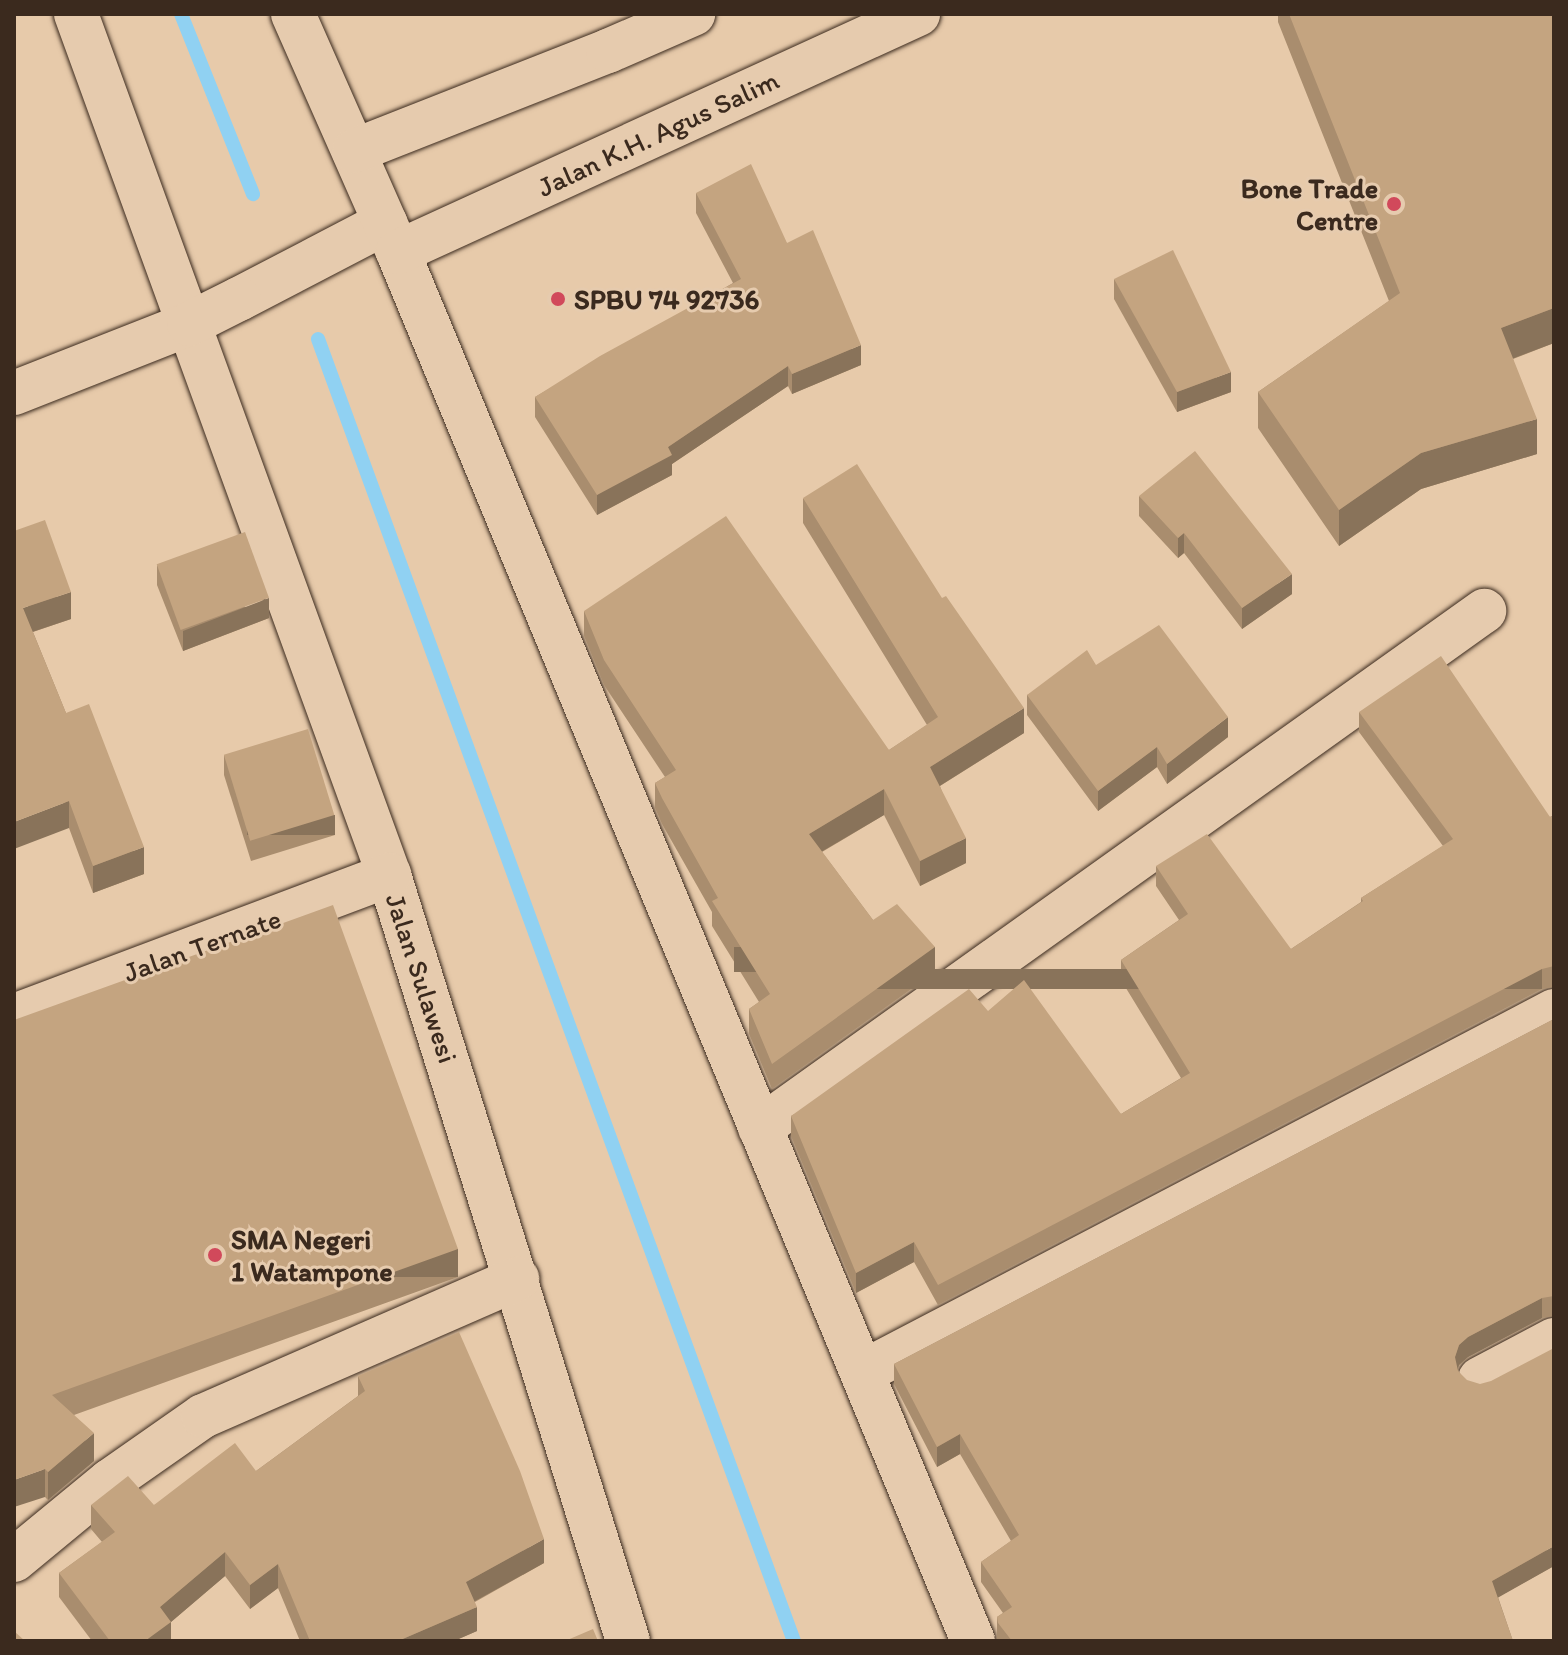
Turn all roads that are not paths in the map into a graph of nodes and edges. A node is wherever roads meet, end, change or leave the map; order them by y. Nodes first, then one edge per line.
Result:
1 (76, 14) edge
2 (293, 14) edge
3 (693, 14) edge
4 (918, 14) edge
5 (354, 151) junction
6 (391, 238) junction
7 (189, 324) junction
8 (14, 393) edge
9 (1484, 611) dead end
10 (389, 875) junction
11 (1554, 1011) edge
12 (14, 1016) edge
13 (760, 1128) junction
14 (517, 1279) junction
15 (1554, 1340) edge
16 (863, 1372) junction
17 (1480, 1379) dead end
18 (14, 1560) edge
19 (628, 1641) edge
20 (973, 1641) edge

1 - 7 street, Jalan Sulawesi
2 - 5 street
3 - 5 street
4 - 6 street, Jalan K.H. Agus Salim
5 - 6 street
6 - 7 street, Jalan K.H. Agus Salim
6 - 13 street
7 - 8 street, Jalan K.H. Agus Salim
7 - 10 street, Jalan Sulawesi
9 - 13 street
10 - 12 street, Jalan Ternate
10 - 14 street, Jalan Sulawesi
11 - 16 street
13 - 16 street
14 - 18 street
14 - 19 street, Jalan Sulawesi
15 - 17 street
16 - 20 street

